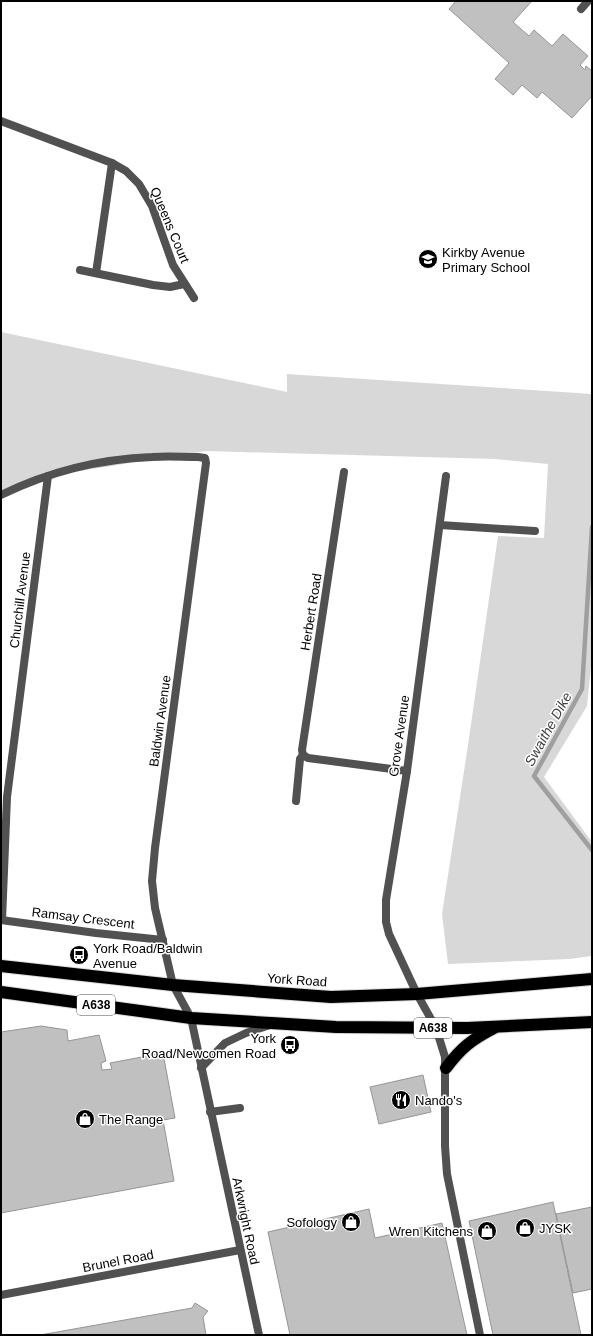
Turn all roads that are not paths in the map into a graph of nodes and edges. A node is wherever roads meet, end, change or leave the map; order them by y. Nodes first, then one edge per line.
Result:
1 (588, 1) edge
2 (581, 9) dead end
3 (1, 121) edge
4 (112, 163) junction
5 (80, 270) dead end
6 (96, 273) junction
7 (184, 284) junction
8 (194, 298) dead end
9 (344, 472) dead end
10 (48, 476) junction
11 (446, 476) dead end
12 (1, 495) edge
13 (440, 525) junction
14 (535, 531) dead end
15 (303, 755) junction
16 (407, 771) junction
17 (296, 801) dead end
18 (1, 920) edge
19 (163, 940) junction
20 (1, 966) edge
21 (592, 979) edge
22 (173, 985) junction
23 (1, 992) edge
24 (417, 994) junction
25 (191, 1018) junction
26 (592, 1022) edge
27 (274, 1024) junction
28 (498, 1026) junction
29 (436, 1028) junction
30 (201, 1068) junction
31 (446, 1068) junction
32 (240, 1108) dead end
33 (210, 1112) junction
34 (240, 1250) junction
35 (1, 1295) edge
36 (259, 1335) edge
37 (480, 1335) edge

1 - 2 street
3 - 4 street, Queens Court
4 - 6 street
4 - 7 street, Queens Court
5 - 6 street, Queens Court
6 - 7 street, Queens Court
7 - 8 street, Queens Court
9 - 15 street, Herbert Road
10 - 12 street
10 - 18 street, Churchill Avenue
10 - 19 street, Baldwin Avenue
11 - 13 street, Grove Avenue
13 - 14 street
13 - 16 street, Grove Avenue
15 - 16 street
15 - 17 street, Herbert Road
16 - 24 street, Grove Avenue
18 - 19 street, Ramsay Crescent
19 - 22 street, Baldwin Avenue
20 - 22 highway, York Road / A638
21 - 24 highway, York Road / A638
22 - 24 highway, York Road / A638
22 - 25 street, Arkwright Road
23 - 25 highway, A638
24 - 29 street, Grove Avenue
25 - 27 highway, A638
25 - 30 street, Arkwright Road
26 - 28 highway, A638
27 - 29 highway, A638
27 - 30 street
28 - 29 highway, A638
28 - 31 highway
29 - 31 street, Grove Avenue
30 - 33 street, Arkwright Road
31 - 37 street, Grove Avenue
32 - 33 street
33 - 34 street, Arkwright Road
34 - 35 street, Brunel Road
34 - 36 street, Arkwright Road

